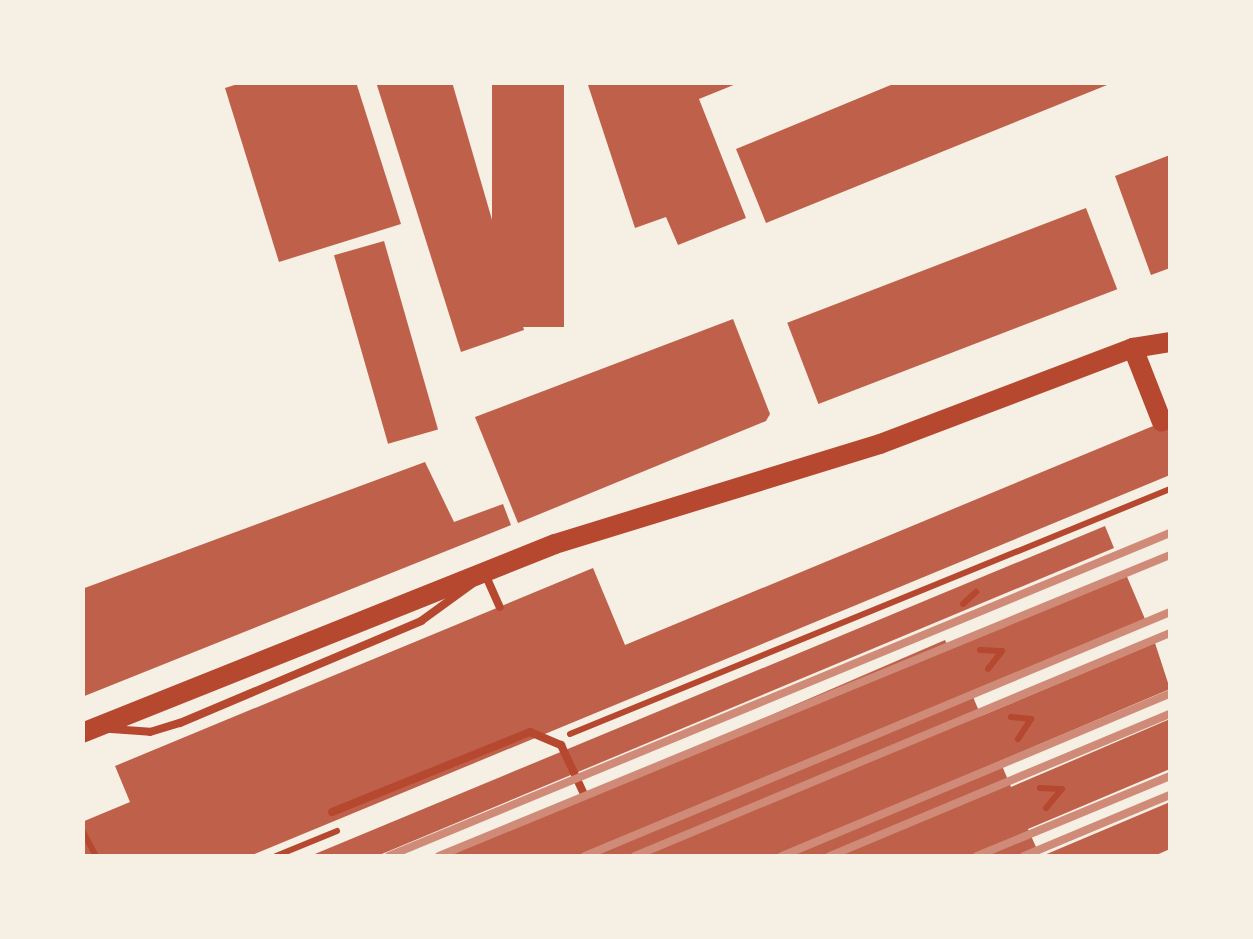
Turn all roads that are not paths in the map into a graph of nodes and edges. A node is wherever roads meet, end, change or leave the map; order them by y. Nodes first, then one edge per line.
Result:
1 (1170, 342) edge
2 (1133, 348) junction
3 (1162, 422) dead end
4 (484, 572) junction
5 (500, 607) dead end
6 (91, 730) edge
7 (582, 792) dead end
8 (332, 812) dead end

1 - 2 main road
2 - 3 main road
2 - 4 main road
4 - 5 lane
4 - 6 main road
7 - 8 lane

